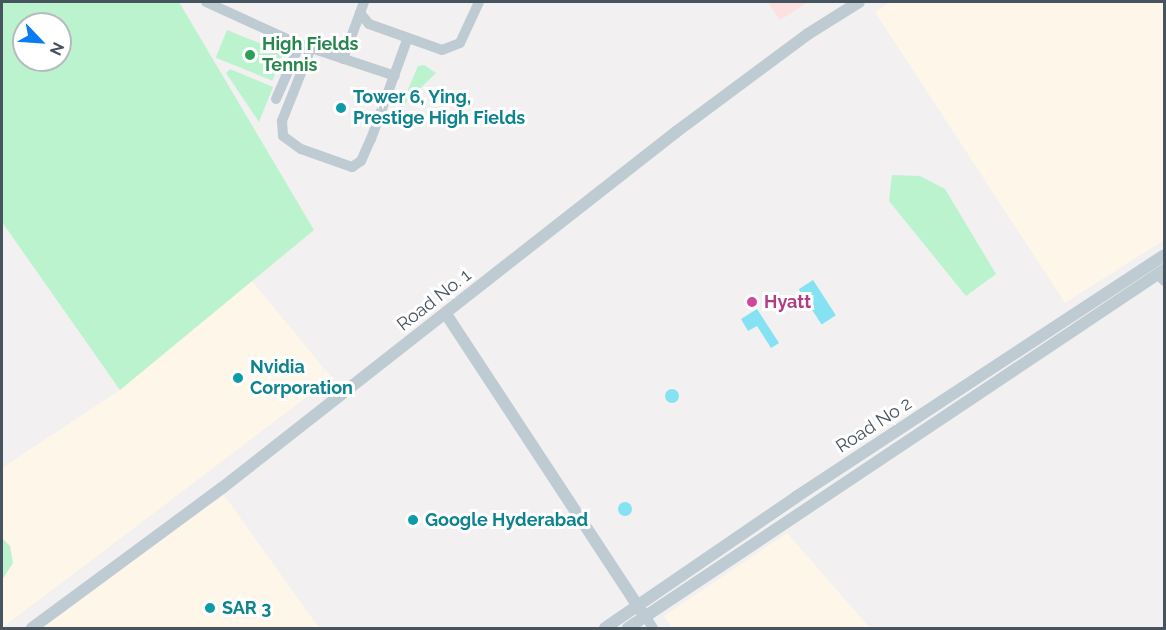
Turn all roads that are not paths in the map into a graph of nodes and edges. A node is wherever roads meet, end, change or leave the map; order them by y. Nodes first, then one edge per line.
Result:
1 (206, 2) edge
2 (478, 2) edge
3 (859, 2) edge
4 (360, 6) edge
5 (407, 40) junction
6 (305, 46) junction
7 (343, 59) junction
8 (395, 76) junction
9 (276, 99) dead end
10 (1164, 255) edge
11 (1162, 275) edge
12 (446, 314) junction
13 (642, 612) junction
14 (32, 628) edge
15 (605, 628) edge
16 (628, 628) edge
17 (653, 628) edge

1 - 6 street
2 - 5 street
3 - 12 street, Road No. 1
4 - 5 street
4 - 7 street
5 - 8 street
6 - 7 street
6 - 8 street
6 - 9 street
7 - 8 street
10 - 13 street, Road No 2
11 - 13 street, Road No 2
12 - 13 street
12 - 14 street, Road No. 1
13 - 15 street, Road No 2
13 - 16 street, Road No 2
13 - 17 street

